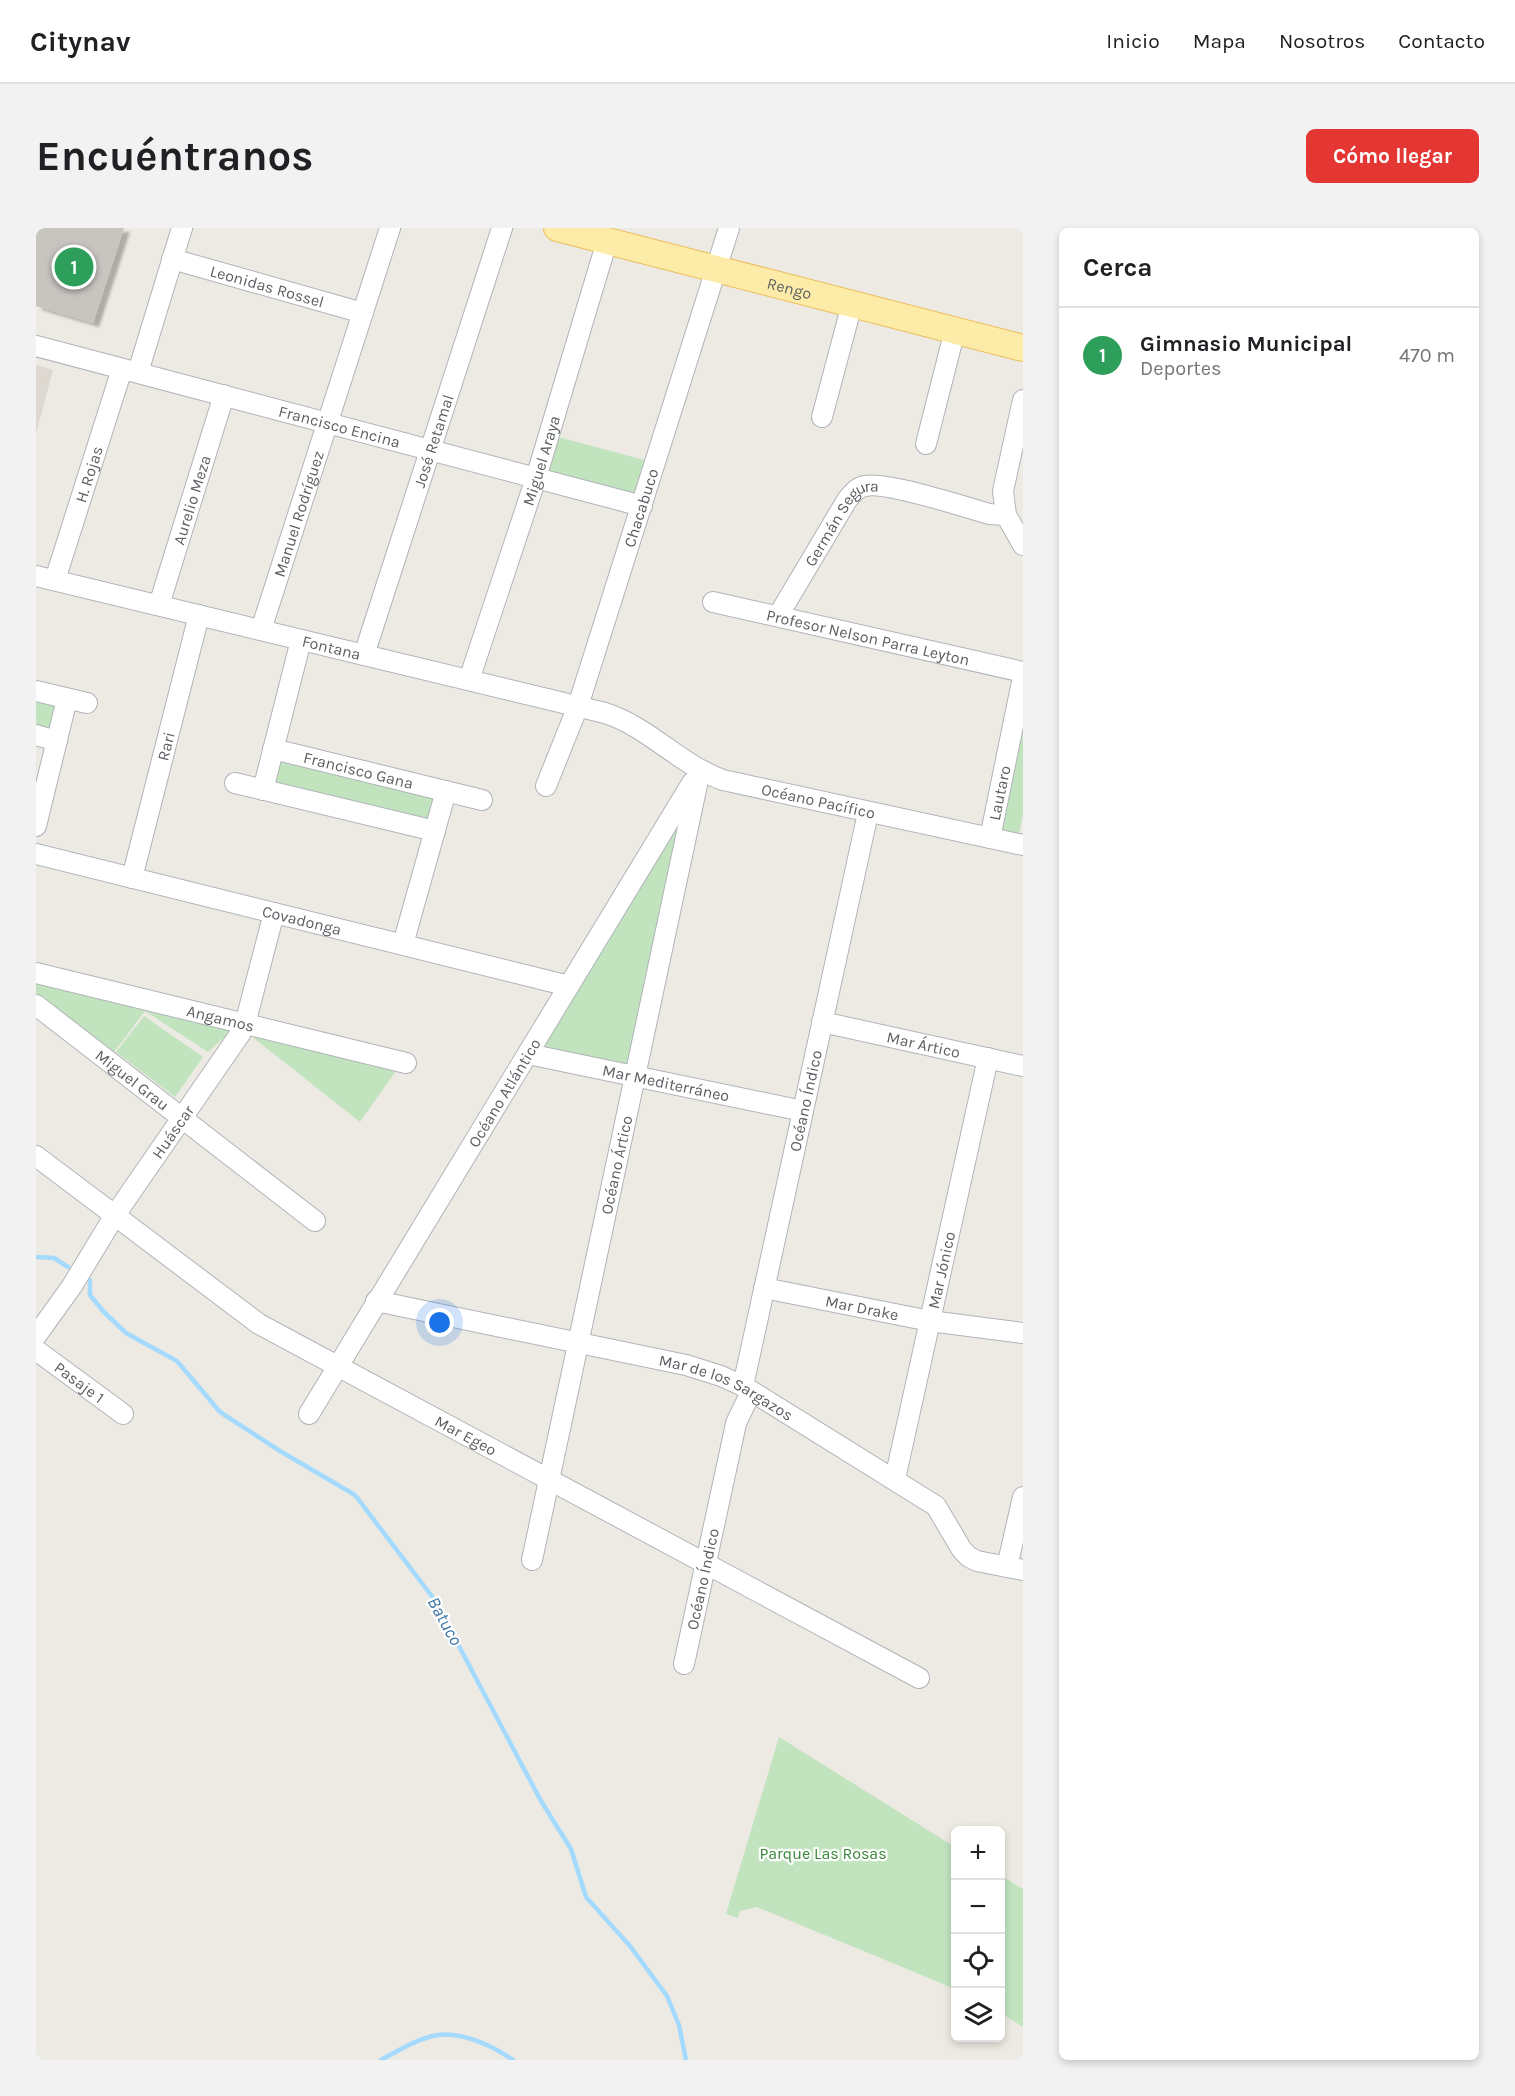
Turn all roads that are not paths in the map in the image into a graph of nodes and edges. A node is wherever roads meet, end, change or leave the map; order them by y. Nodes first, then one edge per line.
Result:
1 (182, 228) edge
2 (390, 228) edge
3 (502, 228) edge
4 (557, 228) edge
5 (729, 228) edge
6 (607, 241) junction
7 (171, 259) junction
8 (716, 269) junction
9 (852, 304) junction
10 (363, 313) junction
11 (955, 330) junction
12 (36, 346) edge
13 (1023, 348) edge
14 (130, 370) junction
15 (224, 395) junction
16 (1023, 400) edge
17 (822, 417) dead end
18 (328, 423) junction
19 (926, 444) dead end
20 (431, 450) junction
21 (536, 478) junction
22 (642, 506) junction
23 (1006, 515) junction
24 (1023, 545) edge
25 (46, 578) edge
26 (713, 602) dead end
27 (159, 605) junction
28 (199, 615) junction
29 (778, 616) junction
30 (261, 630) junction
31 (301, 640) junction
32 (364, 655) junction
33 (1023, 672) edge
34 (1023, 677) edge
35 (469, 680) junction
36 (36, 691) edge
37 (67, 699) junction
38 (87, 703) dead end
39 (578, 706) junction
40 (628, 722) joint
41 (36, 735) edge
42 (57, 741) junction
43 (273, 749) junction
44 (700, 771) junction
45 (235, 783) dead end
46 (546, 786) dead end
47 (263, 790) junction
48 (446, 791) junction
49 (482, 800) dead end
50 (868, 813) junction
51 (36, 826) edge
52 (435, 831) junction
53 (990, 838) junction
54 (1023, 845) edge
55 (36, 854) edge
56 (132, 878) junction
57 (274, 913) junction
58 (403, 944) junction
59 (36, 973) edge
60 (569, 986) junction
61 (36, 1005) edge
62 (822, 1022) junction
63 (245, 1024) junction
64 (528, 1054) junction
65 (988, 1058) junction
66 (406, 1063) dead end
67 (1023, 1066) edge
68 (635, 1076) junction
69 (803, 1112) junction
70 (183, 1118) junction
71 (36, 1156) edge
72 (115, 1215) junction
73 (315, 1221) dead end
74 (765, 1288) junction
75 (376, 1301) junction
76 (930, 1321) junction
77 (1023, 1333) edge
78 (36, 1336) edge
79 (578, 1343) junction
80 (36, 1350) edge
81 (337, 1366) junction
82 (747, 1389) junction
83 (123, 1414) dead end
84 (309, 1414) dead end
85 (895, 1479) junction
86 (549, 1480) junction
87 (1023, 1497) edge
88 (532, 1560) dead end
89 (705, 1564) junction
90 (1015, 1568) edge
91 (684, 1664) dead end
92 (919, 1678) dead end

1 - 7 street, H. Rojas
2 - 10 street, Manuel Rodríguez
3 - 20 street, José Retamal
4 - 6 main road, Rengo
5 - 8 street, Chacabuco
6 - 8 main road, Rengo
6 - 21 street, Miguel Araya
7 - 10 street, Leonidas Rossel
7 - 14 street, H. Rojas
8 - 9 main road, Rengo
8 - 22 street, Chacabuco
9 - 11 main road, Rengo
9 - 17 street
10 - 18 street, Manuel Rodríguez
11 - 13 main road, Rengo
11 - 19 street
12 - 14 street, Francisco Encina
14 - 15 street, Francisco Encina
14 - 25 street, H. Rojas
15 - 18 street, Francisco Encina
15 - 27 street, Aurelio Meza
16 - 23 street
18 - 20 street, Francisco Encina
18 - 30 street, Manuel Rodríguez
20 - 21 street, Francisco Encina
20 - 32 street, José Retamal
21 - 22 street, Francisco Encina
21 - 35 street, Miguel Araya
22 - 39 street, Chacabuco
23 - 24 street
23 - 29 street, Germán Segura
25 - 27 street, Fontana
26 - 29 street, Profesor Nelson Parra Leyton
27 - 28 street, Fontana
28 - 30 street, Fontana
28 - 56 street, Rari
29 - 33 street, Profesor Nelson Parra Leyton
30 - 31 street, Fontana
31 - 32 street, Fontana
31 - 43 street
32 - 35 street, Fontana
34 - 53 street, Lautaro
35 - 39 street, Fontana
36 - 37 street
37 - 38 street
37 - 42 street
39 - 40 street, Fontana
39 - 46 street, Chacabuco
40 - 44 street, Océano Pacífico
41 - 42 street
42 - 51 street
43 - 47 street
43 - 48 street, Francisco Gana
44 - 50 street, Océano Pacífico
44 - 60 street, Océano Atlántico
44 - 68 street, Océano Ártico
45 - 47 street
47 - 52 street
48 - 49 street, Francisco Gana
48 - 52 street
50 - 53 street, Océano Pacífico
50 - 62 street, Océano Índico
52 - 58 street
53 - 54 street, Océano Pacífico
55 - 56 street, Covadonga
56 - 57 street, Covadonga
57 - 58 street, Covadonga
57 - 63 street, Huáscar
58 - 60 street, Covadonga
59 - 63 street, Angamos
60 - 64 street, Océano Atlántico
61 - 70 street, Miguel Grau
62 - 65 street, Mar Ártico
62 - 69 street, Océano Índico
63 - 66 street, Angamos
63 - 70 street, Huáscar
64 - 68 street, Mar Mediterráneo
64 - 75 street, Océano Atlántico
65 - 67 street, Mar Ártico
65 - 76 street, Mar Jónico
68 - 69 street, Mar Mediterráneo
68 - 79 street, Océano Ártico
69 - 74 street, Océano Índico
70 - 72 street, Huáscar
70 - 73 street, Miguel Grau
71 - 72 street, Mar Egeo
72 - 78 street, Huáscar
72 - 81 street, Mar Egeo
74 - 76 street, Mar Drake
74 - 82 street, Océano Índico
75 - 79 street, Mar de los Sargazos
75 - 81 street, Océano Atlántico
76 - 77 street, Mar Drake
76 - 85 street, Mar Jónico
79 - 82 street, Mar de los Sargazos
79 - 86 street, Océano Ártico
80 - 83 street, Pasaje 1
81 - 84 street, Océano Atlántico
81 - 86 street, Mar Egeo
82 - 85 street, Mar de los Sargazos
82 - 89 street, Océano Índico
85 - 90 street, Mar de los Sargazos
86 - 88 street, Océano Ártico
86 - 89 street, Mar Egeo
87 - 90 street
89 - 91 street, Océano Índico
89 - 92 street, Mar Egeo

